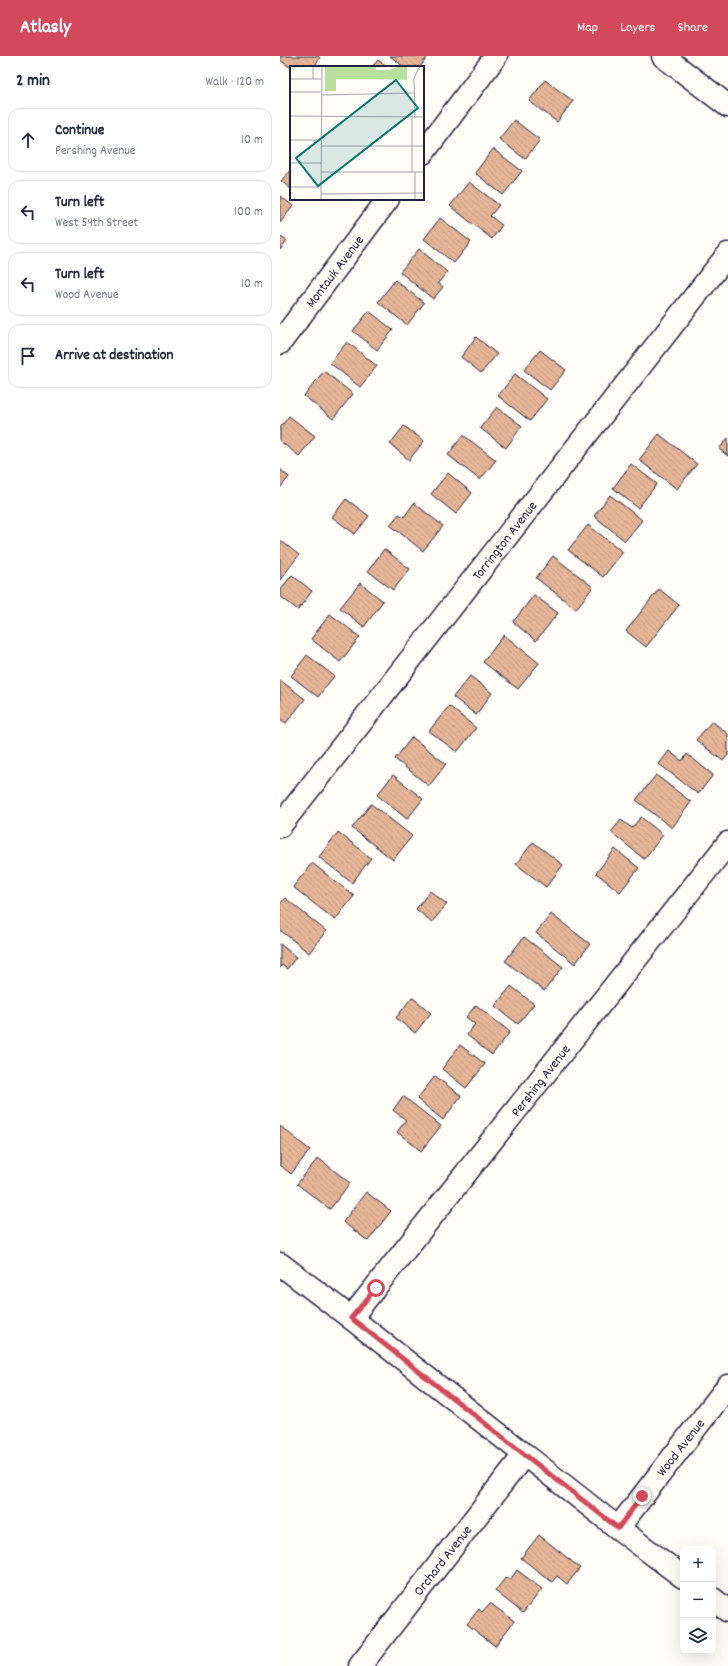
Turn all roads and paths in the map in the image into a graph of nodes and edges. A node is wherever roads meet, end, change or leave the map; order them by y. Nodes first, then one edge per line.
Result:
1 (496, 56) edge
2 (663, 56) edge
3 (728, 106) edge
4 (424, 152) edge
5 (387, 200) edge
6 (728, 254) edge
7 (280, 343) edge
8 (280, 826) edge
9 (728, 843) edge
10 (283, 1273) edge
11 (351, 1318) junction
12 (728, 1386) edge
13 (524, 1455) junction
14 (618, 1528) junction
15 (680, 1575) edge
16 (716, 1601) edge
17 (728, 1611) edge
18 (360, 1666) edge

1 - 4 street
2 - 3 street
5 - 7 street, Montauk Avenue
6 - 8 street, Torrington Avenue
9 - 11 street, Pershing Avenue
10 - 11 street
11 - 13 street
12 - 14 street, Wood Avenue
13 - 14 street
13 - 18 street, Orchard Avenue
14 - 15 street
16 - 17 street

